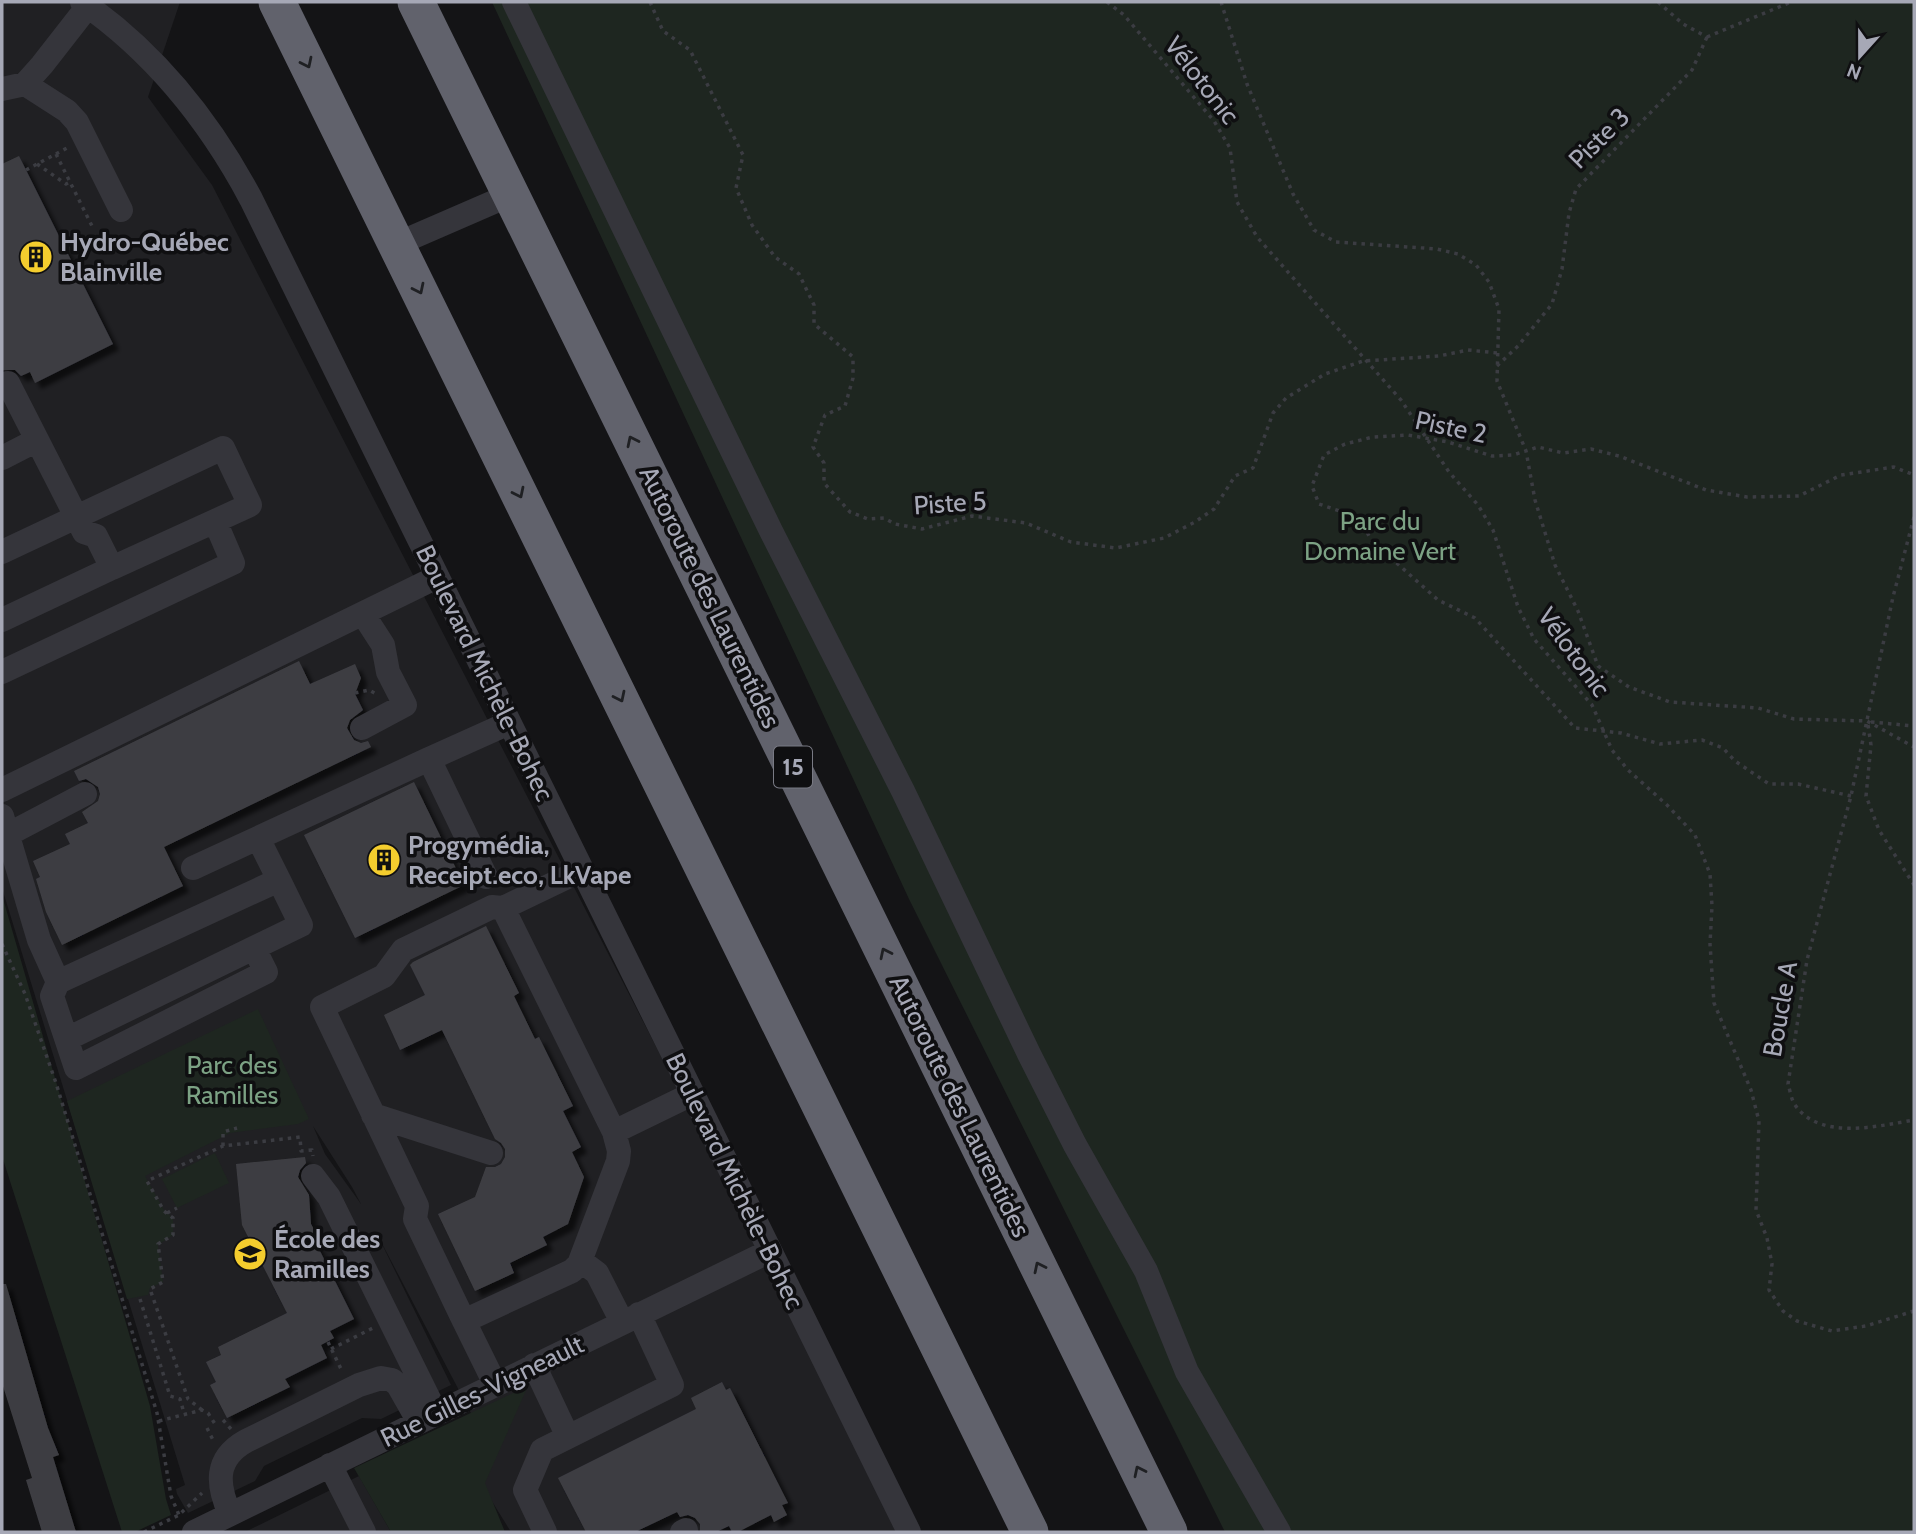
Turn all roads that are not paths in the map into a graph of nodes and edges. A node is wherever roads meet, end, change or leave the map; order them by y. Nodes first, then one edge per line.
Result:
1 (277, 2) edge
2 (416, 2) edge
3 (514, 2) edge
4 (85, 4) edge
5 (13, 86) edge
6 (510, 195) junction
7 (121, 210) dead end
8 (397, 244) junction
9 (8, 383) dead end
10 (37, 440) junction
11 (2, 458) edge
12 (76, 517) junction
13 (215, 521) junction
14 (2, 552) edge
15 (111, 568) junction
16 (437, 577) junction
17 (363, 614) junction
18 (2, 620) edge
19 (2, 672) edge
20 (509, 723) junction
21 (362, 728) dead end
22 (429, 759) junction
23 (2, 790) edge
24 (85, 794) dead end
25 (5, 825) edge
26 (258, 838) junction
27 (193, 868) dead end
28 (582, 870) junction
29 (486, 877) dead end
30 (279, 880) junction
31 (503, 908) junction
32 (58, 982) junction
33 (692, 1094) junction
34 (373, 1115) junction
35 (614, 1132) junction
36 (491, 1153) dead end
37 (313, 1165) road end
38 (770, 1251) junction
39 (581, 1261) junction
40 (630, 1318) junction
41 (464, 1321) junction
42 (534, 1365) junction
43 (495, 1384) junction
44 (428, 1418) junction
45 (568, 1437) junction
46 (330, 1465) junction
47 (227, 1521) edge
48 (186, 1524) edge
49 (906, 1531) edge
50 (364, 1532) edge
51 (545, 1532) edge
52 (1030, 1532) edge
53 (1169, 1532) edge
54 (1279, 1532) edge

1 -> 8 highway
2 - 6 highway, Autoroute des Laurentides / 15
3 - 54 street
4 - 5 street
4 - 16 street, Boulevard Michèle-Bohec
5 - 7 street
6 - 8 street
53 -> 6 highway, Autoroute des Laurentides / 15
8 -> 52 highway
9 - 10 street
10 - 11 street
10 - 12 street
12 - 13 street
12 - 14 street
12 - 15 street
13 - 15 street
13 - 19 street
15 - 18 street
16 - 17 street
16 - 20 street, Boulevard Michèle-Bohec
17 - 21 street
17 - 23 street
20 - 22 street
20 - 28 street, Boulevard Michèle-Bohec
22 - 26 street
22 - 29 street
24 - 25 street
25 - 32 street
26 - 27 street
26 - 30 street
28 - 31 street
28 - 33 street, Boulevard Michèle-Bohec
30 - 32 street
30 - 32 street
31 - 34 street
31 - 35 street
33 - 35 street
33 - 38 street, Boulevard Michèle-Bohec
34 - 36 street
34 - 41 street
35 - 39 street
37 - 44 street
38 - 40 street, Rue Gilles-Vigneault
38 - 49 street, Boulevard Michèle-Bohec
39 - 40 street
39 - 41 street
40 - 42 street, Rue Gilles-Vigneault
40 - 45 street
41 - 43 street
42 - 43 street, Rue Gilles-Vigneault
42 - 45 street
43 - 44 street, Rue Gilles-Vigneault
44 - 46 street, Rue Gilles-Vigneault
44 - 47 street
45 - 51 street
46 - 47 street, Rue Gilles-Vigneault
46 - 50 street
47 - 48 street, Rue Gilles-Vigneault

